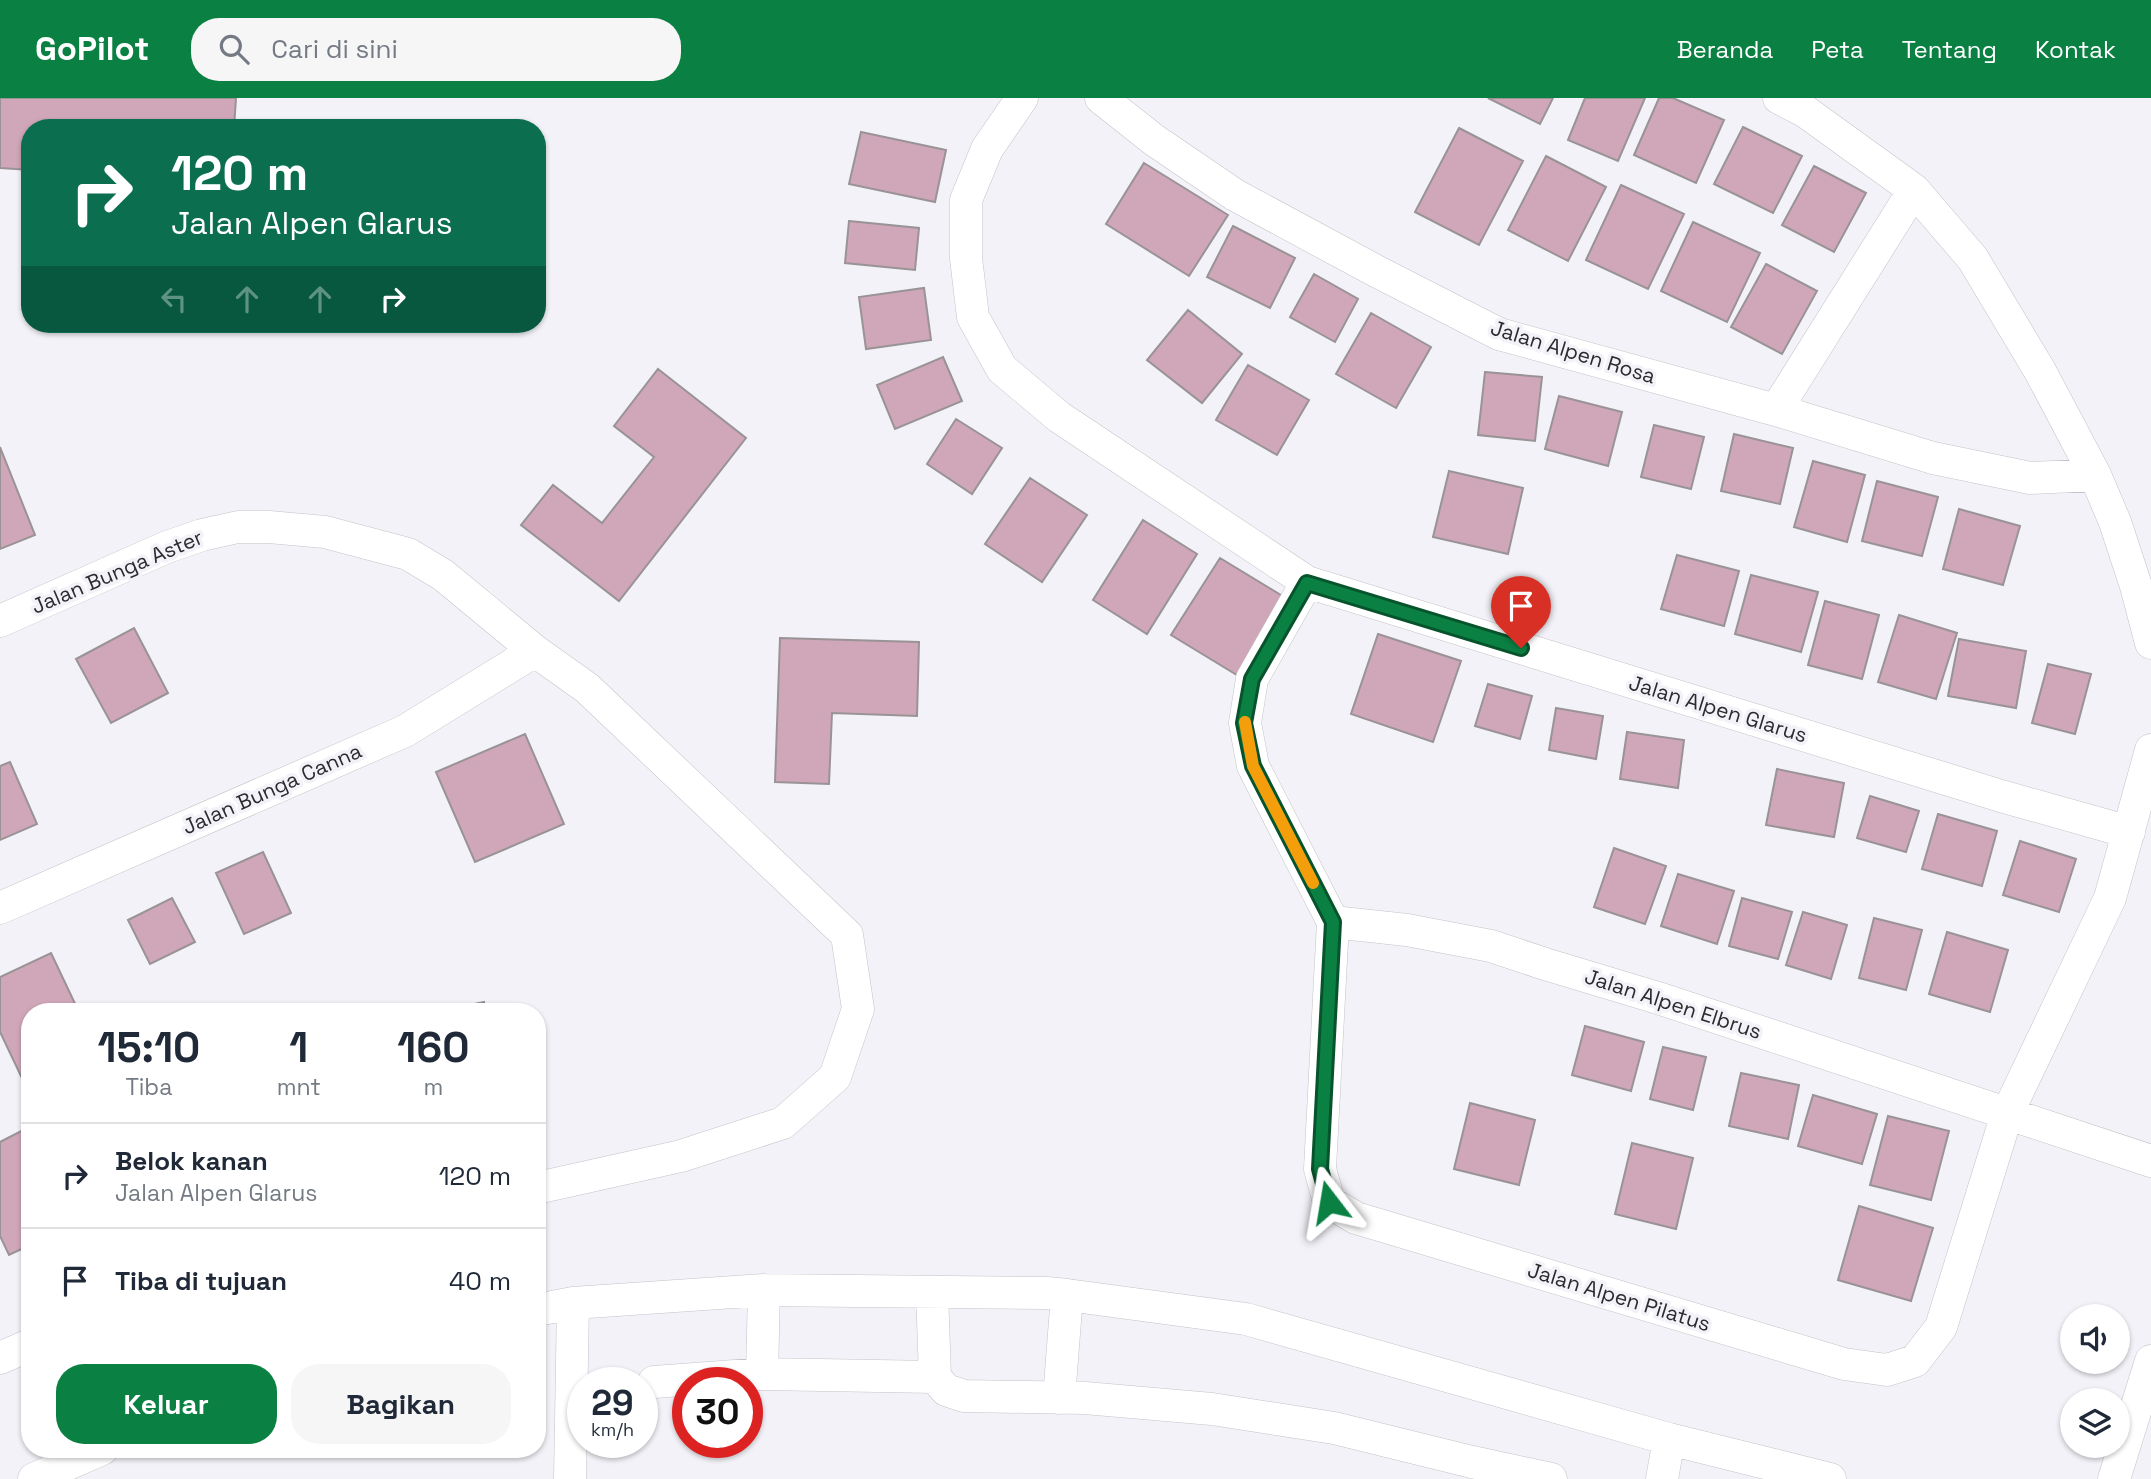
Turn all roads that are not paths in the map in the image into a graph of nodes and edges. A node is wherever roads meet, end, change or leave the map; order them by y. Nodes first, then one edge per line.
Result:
1 (1022, 98) edge
2 (1101, 98) edge
3 (1779, 98) edge
4 (1914, 190) junction
5 (1776, 410) junction
6 (2095, 475) junction
7 (1307, 583) junction
8 (0, 621) edge
9 (2151, 643) edge
10 (535, 652) junction
11 (2151, 750) edge
12 (2129, 832) junction
13 (0, 908) edge
14 (1333, 922) junction
15 (2007, 1114) junction
16 (2151, 1161) edge
17 (546, 1186) edge
18 (764, 1290) junction
19 (932, 1292) junction
20 (1067, 1295) junction
21 (573, 1303) junction
22 (546, 1308) edge
23 (21, 1349) edge
24 (0, 1358) edge
25 (2151, 1361) edge
26 (762, 1367) edge
27 (763, 1374) edge
28 (935, 1377) junction
29 (1059, 1398) junction
30 (1669, 1439) junction
31 (82, 1458) edge
32 (34, 1479) edge
33 (570, 1479) edge
34 (1551, 1479) edge
35 (1662, 1479) edge
36 (1830, 1479) edge
37 (2114, 1479) edge

1 - 7 street, Jalan Alpen Glarus
2 - 5 street, Jalan Alpen Rosa
3 - 4 street
4 - 5 street
4 - 6 street
5 - 6 street, Jalan Alpen Rosa
6 - 9 street
7 - 12 street, Jalan Alpen Glarus
7 - 14 street
8 - 10 street, Jalan Bunga Aster
10 - 13 street, Jalan Bunga Canna
10 - 17 street, Jalan Bunga Aster
11 - 12 street
12 - 15 street
14 - 15 street, Jalan Alpen Elbrus
14 - 15 street, Jalan Alpen Pilatus
15 - 16 street, Jalan Alpen Elbrus
18 - 19 street
18 - 21 street
18 - 26 street
19 - 20 street
19 - 28 street
20 - 29 street
20 - 30 street
21 - 22 street
21 - 33 street
23 - 24 street
25 - 37 street
27 - 28 street
28 - 29 street
29 - 34 street
30 - 35 street
30 - 36 street
31 - 32 street

